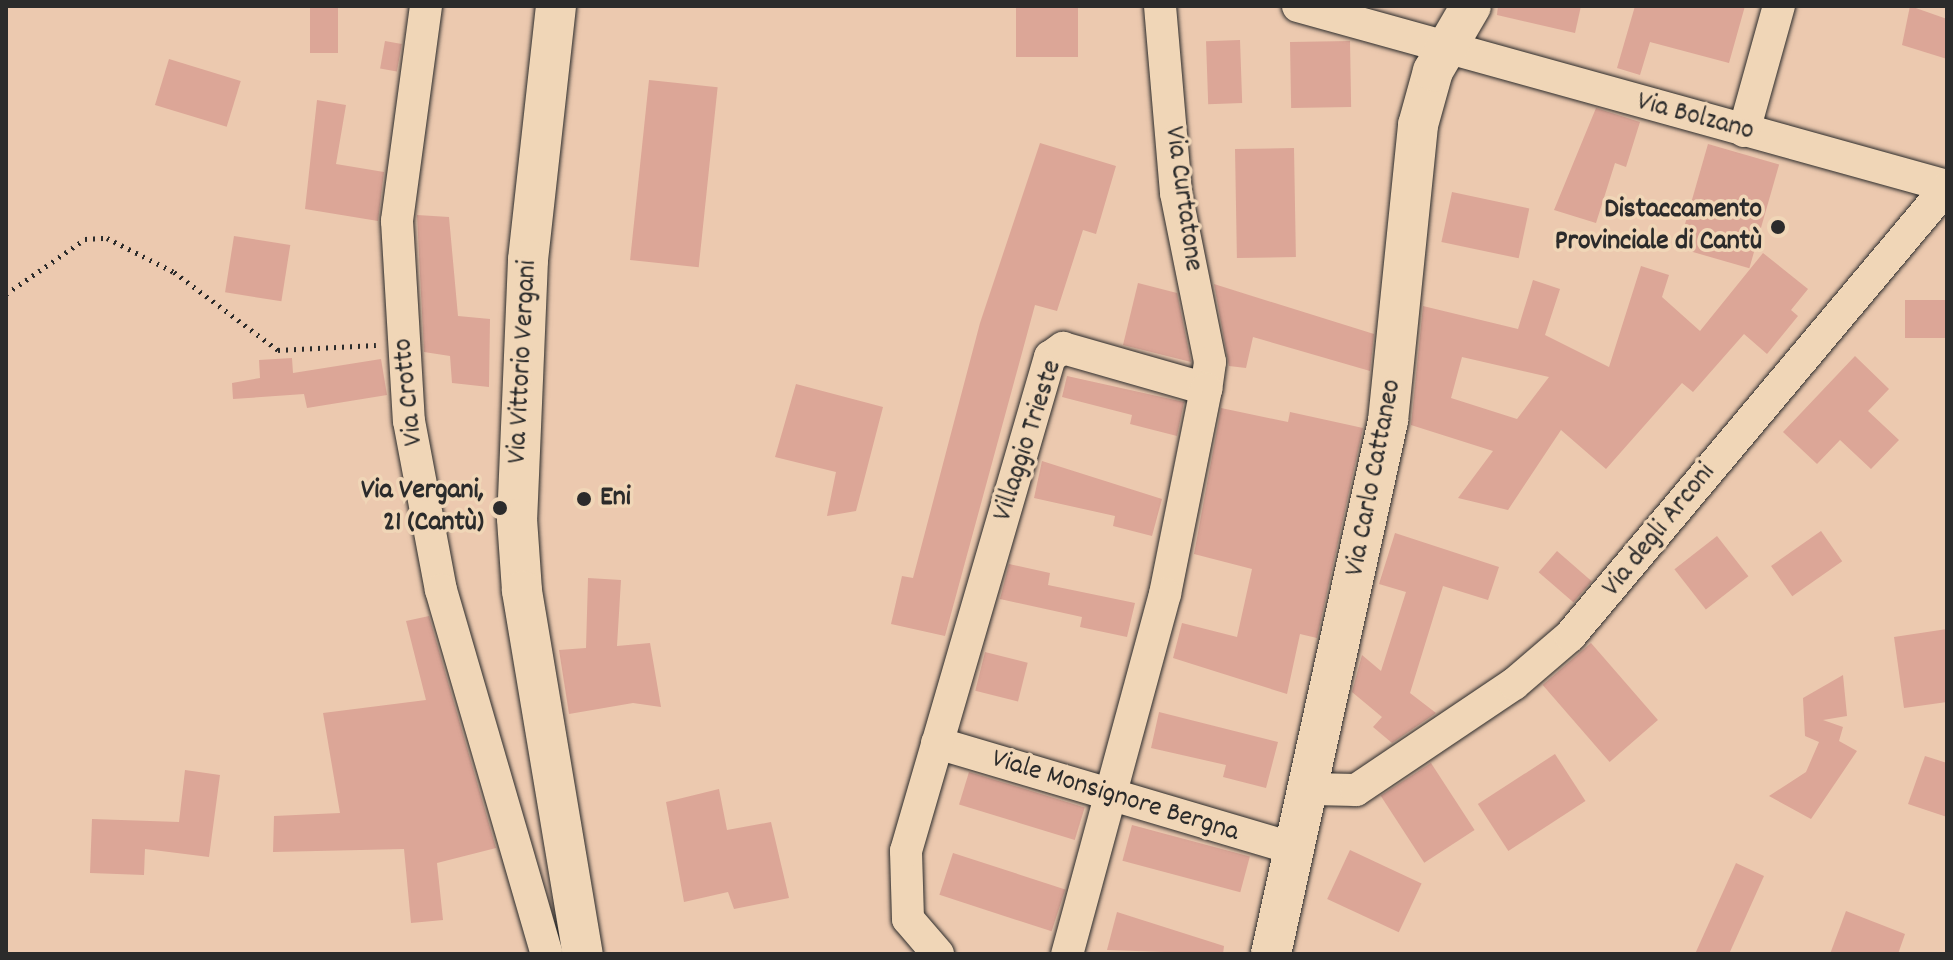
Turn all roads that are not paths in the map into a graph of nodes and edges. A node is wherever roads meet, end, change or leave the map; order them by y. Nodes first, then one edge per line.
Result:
1 (426, 6) edge
2 (556, 6) edge
3 (1160, 6) edge
4 (1298, 6) edge
5 (1471, 6) edge
6 (1779, 6) edge
7 (1443, 50) junction
8 (1744, 131) junction
9 (1947, 187) edge
10 (1206, 389) junction
11 (937, 743) junction
12 (1312, 789) junction
13 (1112, 799) junction
14 (1294, 849) junction
15 (547, 954) edge
16 (583, 954) edge
17 (938, 954) edge
18 (1067, 954) edge
19 (1271, 954) edge

1 - 15 street, Via Crotto
2 - 16 street, Via Vittorio Vergani
3 - 10 street, Via Curtatone
4 - 7 street, Via Bolzano
5 - 7 street, Via Carlo Cattaneo
6 - 8 street
7 - 8 street, Via Bolzano
7 - 12 street, Via Carlo Cattaneo
8 - 9 street, Via Bolzano
9 - 12 street, Via degli Arconi
10 - 11 street, Villaggio Trieste
10 - 13 street
11 - 13 street, Viale Monsignore Bergna
11 - 17 street, Villaggio Trieste
12 - 14 street, Via Carlo Cattaneo
13 - 14 street, Viale Monsignore Bergna
13 - 18 street
14 - 19 street, Via Carlo Cattaneo

